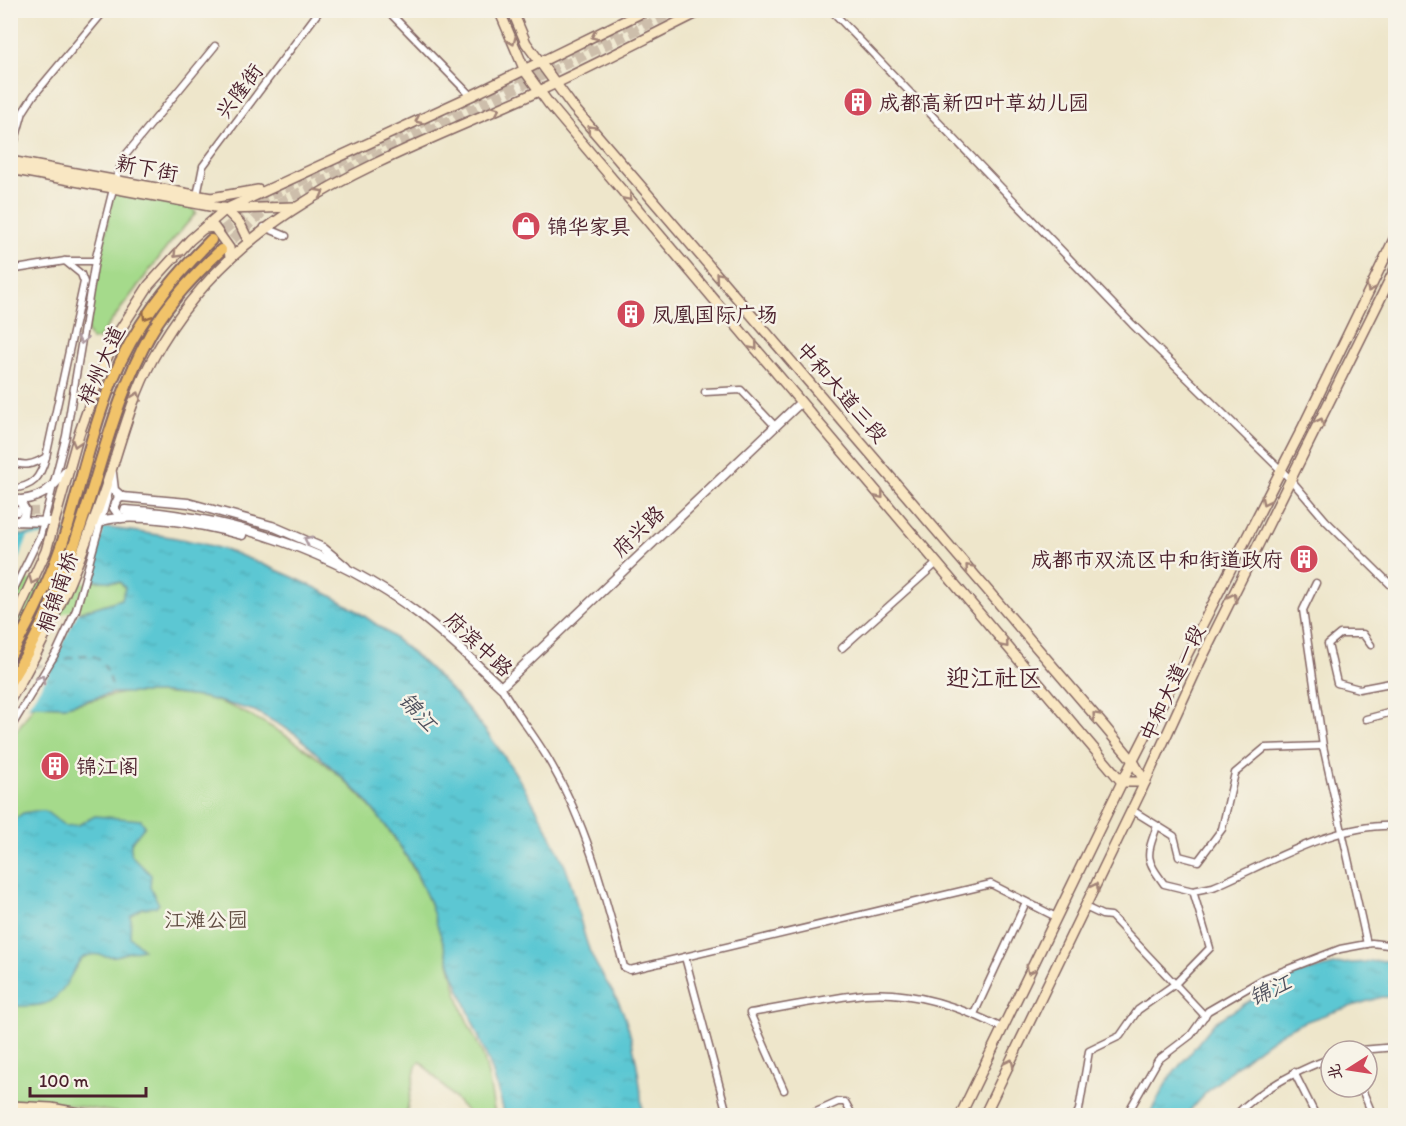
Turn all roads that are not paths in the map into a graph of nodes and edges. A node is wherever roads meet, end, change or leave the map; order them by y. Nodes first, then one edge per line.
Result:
1 (105, 10) edge
2 (320, 10) edge
3 (387, 10) edge
4 (499, 10) edge
5 (512, 10) edge
6 (647, 10) edge
7 (703, 10) edge
8 (831, 10) edge
9 (215, 45) dead end
10 (539, 63) junction
11 (525, 71) junction
12 (554, 84) junction
13 (539, 91) junction
14 (471, 96) junction
15 (10, 159) edge
16 (10, 169) edge
17 (113, 185) junction
18 (278, 186) junction
19 (197, 196) junction
20 (211, 198) junction
21 (294, 207) junction
22 (226, 209) junction
23 (264, 227) junction
24 (205, 228) junction
25 (286, 236) dead end
26 (1395, 236) edge
27 (211, 240) tunnel mouth
28 (249, 242) junction
29 (221, 250) tunnel mouth
30 (230, 258) junction
31 (65, 261) junction
32 (96, 261) junction
33 (1395, 267) edge
34 (10, 270) edge
35 (705, 392) dead end
36 (801, 402) junction
37 (775, 426) junction
38 (46, 457) junction
39 (10, 461) edge
40 (69, 467) junction
41 (1280, 470) junction
42 (112, 471) junction
43 (1292, 481) junction
44 (112, 483) junction
45 (53, 487) junction
46 (10, 489) edge
47 (122, 497) junction
48 (15, 501) edge
49 (123, 514) junction
50 (15, 521) edge
51 (44, 521) junction
52 (96, 525) junction
53 (54, 526) junction
54 (80, 527) joint
55 (67, 528) joint
56 (937, 563) junction
57 (356, 574) junction
58 (1316, 583) dead end
59 (1395, 590) edge
60 (10, 597) edge
61 (10, 629) edge
62 (1371, 645) dead end
63 (842, 648) dead end
64 (10, 656) edge
65 (10, 682) edge
66 (1395, 682) edge
67 (501, 687) junction
68 (10, 700) edge
69 (1395, 711) edge
70 (1366, 718) dead end
71 (10, 729) edge
72 (1323, 746) junction
73 (1133, 761) junction
74 (1122, 782) junction
75 (1145, 782) junction
76 (1132, 810) junction
77 (1157, 826) junction
78 (1395, 826) edge
79 (1341, 832) junction
80 (1193, 891) junction
81 (1026, 902) junction
82 (1085, 907) junction
83 (1056, 917) junction
84 (1367, 944) junction
85 (1395, 946) edge
86 (685, 957) junction
87 (1175, 984) junction
88 (974, 1014) junction
89 (1205, 1016) junction
90 (1002, 1028) junction
91 (1379, 1047) edge
92 (1395, 1047) edge
93 (1319, 1063) edge
94 (1294, 1072) junction
95 (784, 1090) dead end
96 (1366, 1099) edge
97 (10, 1106) edge
98 (726, 1110) dead end
99 (95, 1116) edge
100 (807, 1116) edge
101 (853, 1116) edge
102 (960, 1116) edge
103 (984, 1116) edge
104 (1076, 1116) edge
105 (1126, 1116) edge
106 (1235, 1116) edge
107 (1316, 1116) edge
108 (1373, 1116) edge

1 - 15 street
2 - 19 street, 兴隆街
3 - 14 street
4 -> 11 main road
5 - 10 main road, 中和大道三段
6 -> 10 main road
7 - 12 main road
8 - 41 street
9 - 17 street, 桐锦南桥
10 - 11 main road
10 - 12 main road, 中和大道三段
11 - 13 main road
11 - 14 main road
12 - 13 main road
73 -> 12 main road, 中和大道三段
21 -> 13 main road
13 -> 36 main road
14 -> 18 main road
15 - 17 main road, 新下街
16 - 17 main road, 新下街
17 - 19 main road, 新下街
17 - 22 main road, 新下街
17 - 32 street, 桐锦南桥
18 - 20 main road, 新下街
18 - 22 main road, 桐锦南桥
19 - 20 main road, 新下街
20 - 22 main road
21 - 22 main road, 新下街
21 - 23 main road
22 - 24 main road, 桐锦南桥
22 - 28 main road
23 - 25 street
23 - 28 main road
24 - 30 main road
24 -> 40 main road, 桐锦南桥
26 -> 41 main road, 中和大道一段
27 -> 55 highway, 梓州大道
28 - 30 main road
29 - 54 highway, 梓州大道
42 -> 30 main road
31 - 32 street
31 - 34 street
31 - 38 street
32 -> 45 street, 桐锦南桥
43 -> 33 main road, 中和大道一段
35 - 37 street
36 - 37 street, 府兴路
36 -> 56 main road
37 - 67 street, 府兴路
38 - 39 street
38 - 46 street
40 - 45 street
40 - 53 main road, 桐锦南桥
41 - 43 street
41 -> 73 main road, 中和大道一段
42 - 44 street
42 - 52 main road
43 - 59 street
75 -> 43 main road, 中和大道一段
44 - 47 street
44 - 52 street
45 - 48 street
45 - 51 street, 桐锦南桥
47 - 49 street
57 -> 47 street
48 - 50 street
49 - 52 street, 府滨中路
49 - 57 street, 府滨中路
50 - 51 street
51 - 53 street
51 - 60 street, 桐锦南桥
52 - 68 main road, 桐锦南桥
71 -> 52 street, 桐锦南桥
53 -> 61 main road, 桐锦南桥
54 - 65 highway, 桐锦南桥
55 - 64 highway, 桐锦南桥
56 - 63 street
56 -> 74 main road
57 - 67 street, 府滨中路
58 - 72 street
62 - 66 street
67 - 86 street, 府滨中路
69 - 70 street
72 - 77 street
72 - 79 street
73 - 74 main road, 中和大道一段
73 - 75 main road, 中和大道三段
74 - 75 main road
74 - 83 main road, 中和大道一段
75 - 76 main road, 中和大道一段
76 - 77 street
82 -> 76 main road, 中和大道一段
77 - 80 street
78 - 79 street
79 - 80 street
79 - 84 street
80 - 87 street
81 - 83 street
81 - 86 street
81 - 88 street
82 - 87 street
103 -> 82 main road, 中和大道一段
83 -> 90 main road, 中和大道一段
84 - 85 street
84 - 89 street
86 - 98 street
87 - 89 street
87 - 104 street
88 - 90 street
88 - 95 street
89 - 105 street
90 - 102 main road, 中和大道一段
91 - 92 street
93 - 94 street
94 - 106 street
94 - 107 street
96 - 108 street
97 - 99 main road
100 - 101 street

